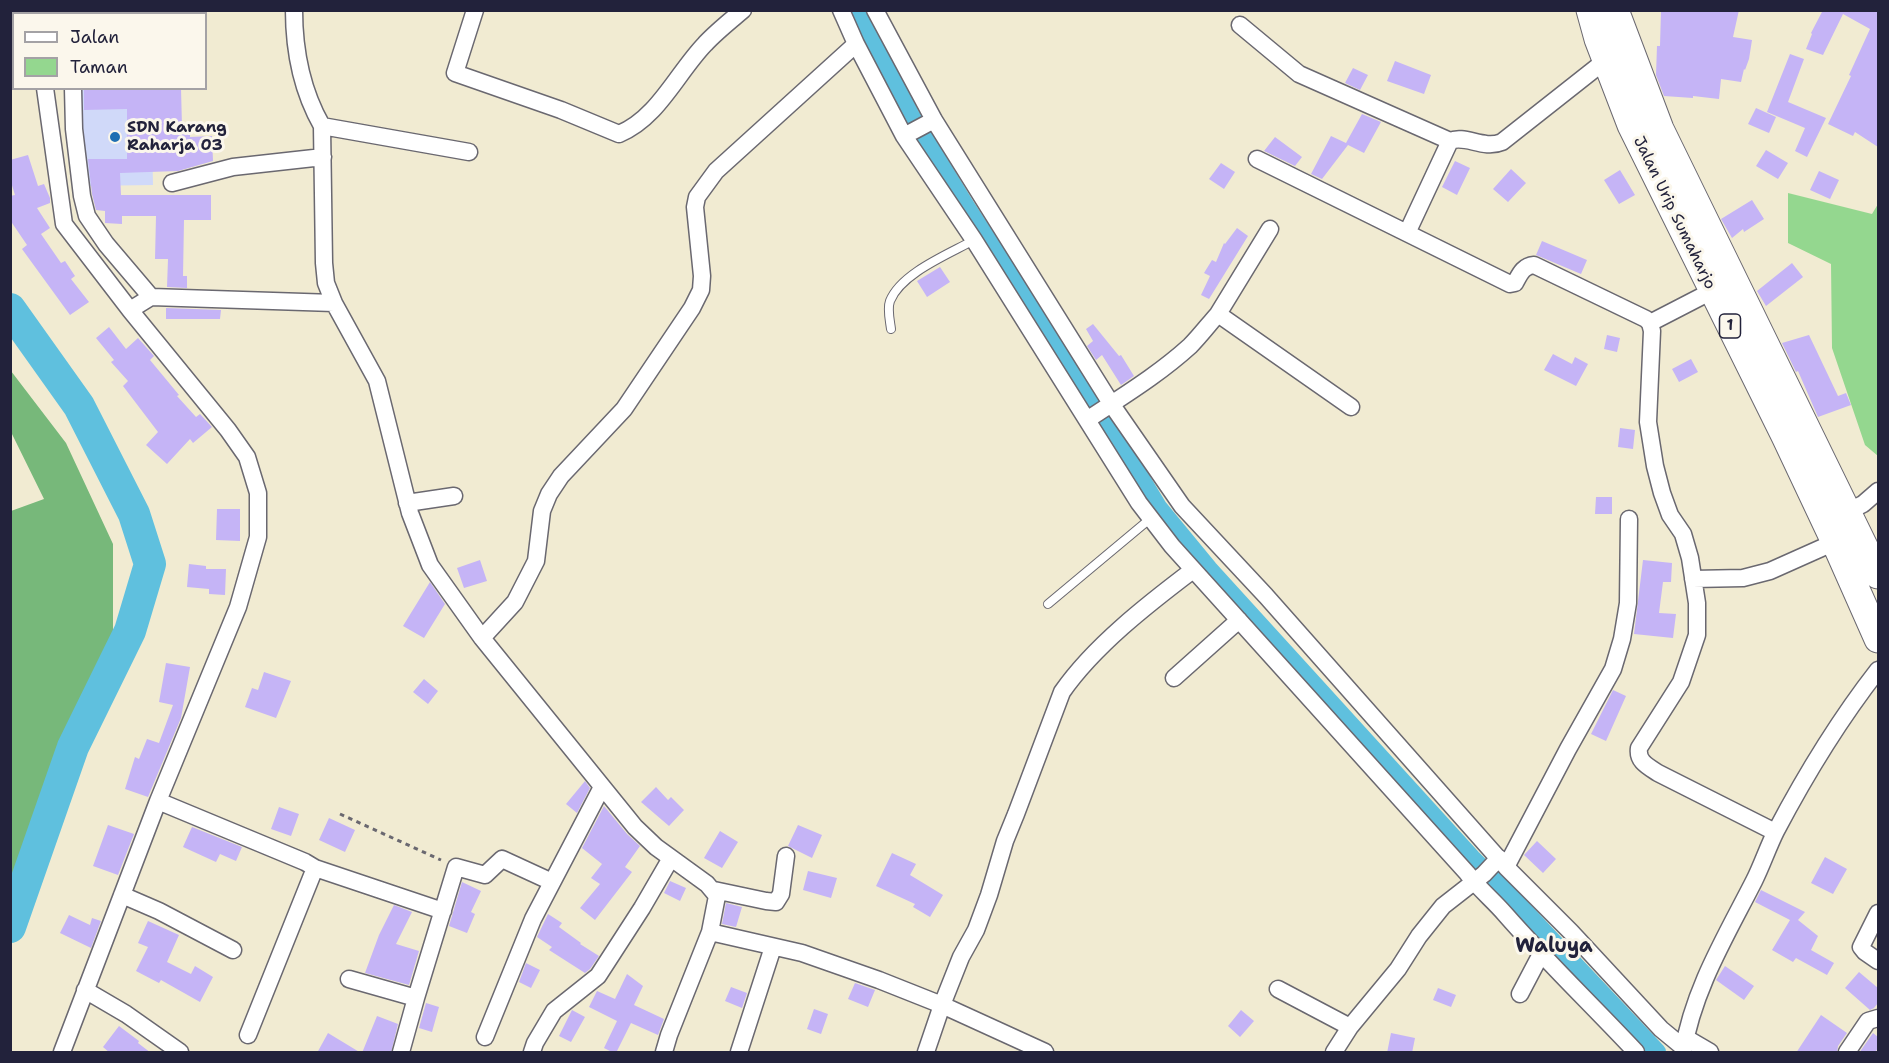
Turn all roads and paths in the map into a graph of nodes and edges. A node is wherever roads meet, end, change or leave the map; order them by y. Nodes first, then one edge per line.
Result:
1 (294, 10) edge
2 (475, 10) edge
3 (743, 10) edge
4 (841, 10) edge
5 (875, 10) edge
6 (1590, 10) edge
7 (1615, 10) edge
8 (1240, 25) dead end
9 (856, 44) junction
10 (1606, 60) junction
11 (46, 90) edge
12 (72, 90) edge
13 (931, 122) junction
14 (322, 126) junction
15 (62, 129) junction
16 (908, 134) junction
17 (1450, 141) junction
18 (469, 152) dead end
19 (323, 157) junction
20 (1257, 159) dead end
21 (172, 183) dead end
22 (71, 197) junction
23 (1270, 229) dead end
24 (1407, 233) junction
25 (974, 240) junction
26 (98, 249) junction
27 (1712, 291) junction
28 (141, 303) junction
29 (334, 303) junction
30 (1218, 314) junction
31 (1650, 323) junction
32 (891, 329) dead end
33 (1351, 407) dead end
34 (1100, 412) junction
35 (1878, 491) edge
36 (454, 496) dead end
37 (407, 502) junction
38 (1847, 512) junction
39 (1151, 518) junction
40 (1629, 519) dead end
41 (1835, 542) junction
42 (1193, 570) junction
43 (1878, 575) edge
44 (1693, 579) junction
45 (1048, 603) dead end
46 (1239, 620) junction
47 (482, 638) junction
48 (1878, 639) edge
49 (1878, 670) edge
50 (1174, 678) dead end
51 (602, 787) junction
52 (158, 801) junction
53 (340, 814) dead end
54 (1775, 832) junction
55 (786, 856) dead end
56 (671, 858) junction
57 (1501, 862) junction
58 (456, 867) junction
59 (315, 868) junction
60 (1478, 878) junction
61 (552, 882) junction
62 (714, 890) junction
63 (122, 895) junction
64 (443, 911) junction
65 (1878, 913) edge
66 (710, 932) junction
67 (774, 947) junction
68 (233, 950) dead end
69 (1541, 954) junction
70 (1878, 961) edge
71 (349, 979) dead end
72 (1278, 989) dead end
73 (85, 990) junction
74 (1520, 994) dead end
75 (416, 998) junction
76 (942, 1005) junction
77 (1878, 1018) edge
78 (1350, 1027) junction
79 (248, 1035) dead end
80 (485, 1037) dead end
81 (1685, 1046) edge
82 (62, 1053) edge
83 (180, 1053) edge
84 (401, 1053) edge
85 (532, 1053) edge
86 (664, 1053) edge
87 (740, 1053) edge
88 (926, 1053) edge
89 (1046, 1053) edge
90 (1334, 1053) edge
91 (1636, 1053) edge
92 (1710, 1053) edge
93 (1847, 1053) edge

1 - 14 street
2 - 3 street
4 - 9 street
5 - 13 street
6 - 10 highway, Jalan Urip Sumaharjo / 1
7 - 38 highway, Jalan Urip Sumaharjo / 1
8 - 17 street
9 - 16 street
9 - 47 street
10 - 17 street
10 - 27 highway, Jalan Urip Sumaharjo / 1
11 - 15 street
12 - 15 street
13 - 16 street
13 - 34 street
14 - 18 street
14 - 19 street
15 - 22 street
15 - 22 street
16 - 25 street
17 - 24 street
19 - 21 street
19 - 29 street
20 - 24 street
22 - 26 street
22 - 26 street
23 - 30 street
24 - 31 street
25 - 32 lane
25 - 34 street
26 - 28 street
26 - 28 street
27 - 31 street
27 - 41 highway, Jalan Urip Sumaharjo / 1
28 - 29 street
28 - 52 street
29 - 37 street
30 - 33 street
30 - 34 street
31 - 44 street
34 - 39 street
34 - 57 street
35 - 38 street
36 - 37 street
37 - 47 street
38 - 43 highway, Jalan Urip Sumaharjo / 1
39 - 42 street
39 - 45 lane
40 - 57 street
41 - 44 street
41 - 48 highway, Jalan Urip Sumaharjo / 1
42 - 46 street
42 - 76 street
44 - 54 street
46 - 50 street
46 - 60 street
47 - 51 street
49 - 54 street
51 - 56 street
51 - 61 street
52 - 59 street
52 - 63 street
53 - 58 path
54 - 81 street
55 - 62 street
56 - 62 street
56 - 85 street
57 - 60 street
57 - 81 street
58 - 61 street
58 - 64 street
59 - 64 street
59 - 79 street
60 - 69 street
60 - 78 street
61 - 80 street
62 - 66 street
63 - 68 street
63 - 73 street
64 - 75 street
65 - 70 street
66 - 67 street
66 - 86 street
67 - 76 street
67 - 87 street
69 - 74 street
69 - 91 street
71 - 75 street
72 - 78 street
73 - 82 street
73 - 83 street
75 - 84 street
76 - 88 street
76 - 89 street
77 - 93 street
78 - 90 street
81 - 92 street

